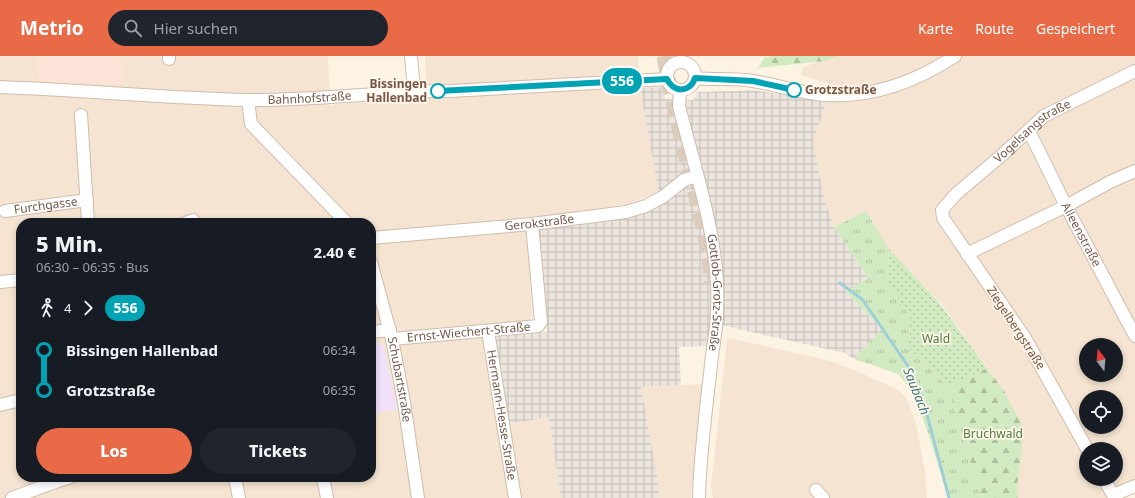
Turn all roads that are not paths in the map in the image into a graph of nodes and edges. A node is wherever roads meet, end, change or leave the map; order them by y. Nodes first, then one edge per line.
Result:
1 (411, 56) edge
2 (955, 56) edge
3 (683, 59) edge
4 (1135, 71) edge
5 (695, 78) junction
6 (667, 79) junction
7 (0, 87) edge
8 (680, 90) junction
9 (414, 91) junction
10 (248, 100) junction
11 (81, 115) dead end
12 (1029, 131) junction
13 (1135, 171) edge
14 (697, 176) junction
15 (87, 200) junction
16 (1066, 206) junction
17 (942, 210) joint
18 (5, 211) dead end
19 (88, 218) edge
20 (341, 218) edge
21 (532, 224) junction
22 (376, 238) edge
23 (967, 254) junction
24 (16, 280) edge
25 (376, 280) edge
26 (0, 282) edge
27 (488, 331) junction
28 (376, 333) edge
29 (391, 335) junction
30 (1135, 336) edge
31 (16, 401) edge
32 (0, 405) edge
33 (1083, 442) edge
34 (57, 482) edge
35 (236, 482) edge
36 (324, 482) edge
37 (1108, 486) edge
38 (1135, 486) edge
39 (12, 498) edge
40 (239, 498) edge
41 (327, 498) edge
42 (418, 498) edge
43 (514, 498) edge
44 (699, 498) edge

1 - 9 street
2 - 5 street
3 - 5 street
3 - 6 street
4 - 12 street, Vogelsangstraße
5 - 8 street
6 - 8 street
6 - 9 street, Bahnhofstraße
7 - 10 street, Bahnhofstraße
8 - 14 street, Gottlob-Grotz-Straße
9 - 10 street, Bahnhofstraße
10 - 20 street
11 - 15 street
12 - 16 street, Alleenstraße
12 - 17 street, Vogelsangstraße
13 - 16 street
14 - 21 street, Gerokstraße
14 - 44 street, Gottlob-Grotz-Straße
15 - 18 street, Furchgasse
15 - 19 street
16 - 23 street
16 - 30 street, Alleenstraße
17 - 23 street, Ziegelbergstraße
21 - 22 street, Gerokstraße
21 - 27 street, Ernst-Wiechert-Straße
23 - 33 street, Ziegelbergstraße
24 - 26 street
25 - 29 street, Schubartstraße
27 - 29 street, Ernst-Wiechert-Straße
27 - 43 street, Hermann-Hesse-Straße
28 - 29 street, Ernst-Wiechert-Straße
29 - 42 street, Schubartstraße
31 - 32 street
34 - 39 street
35 - 40 street
36 - 41 street
37 - 38 street

